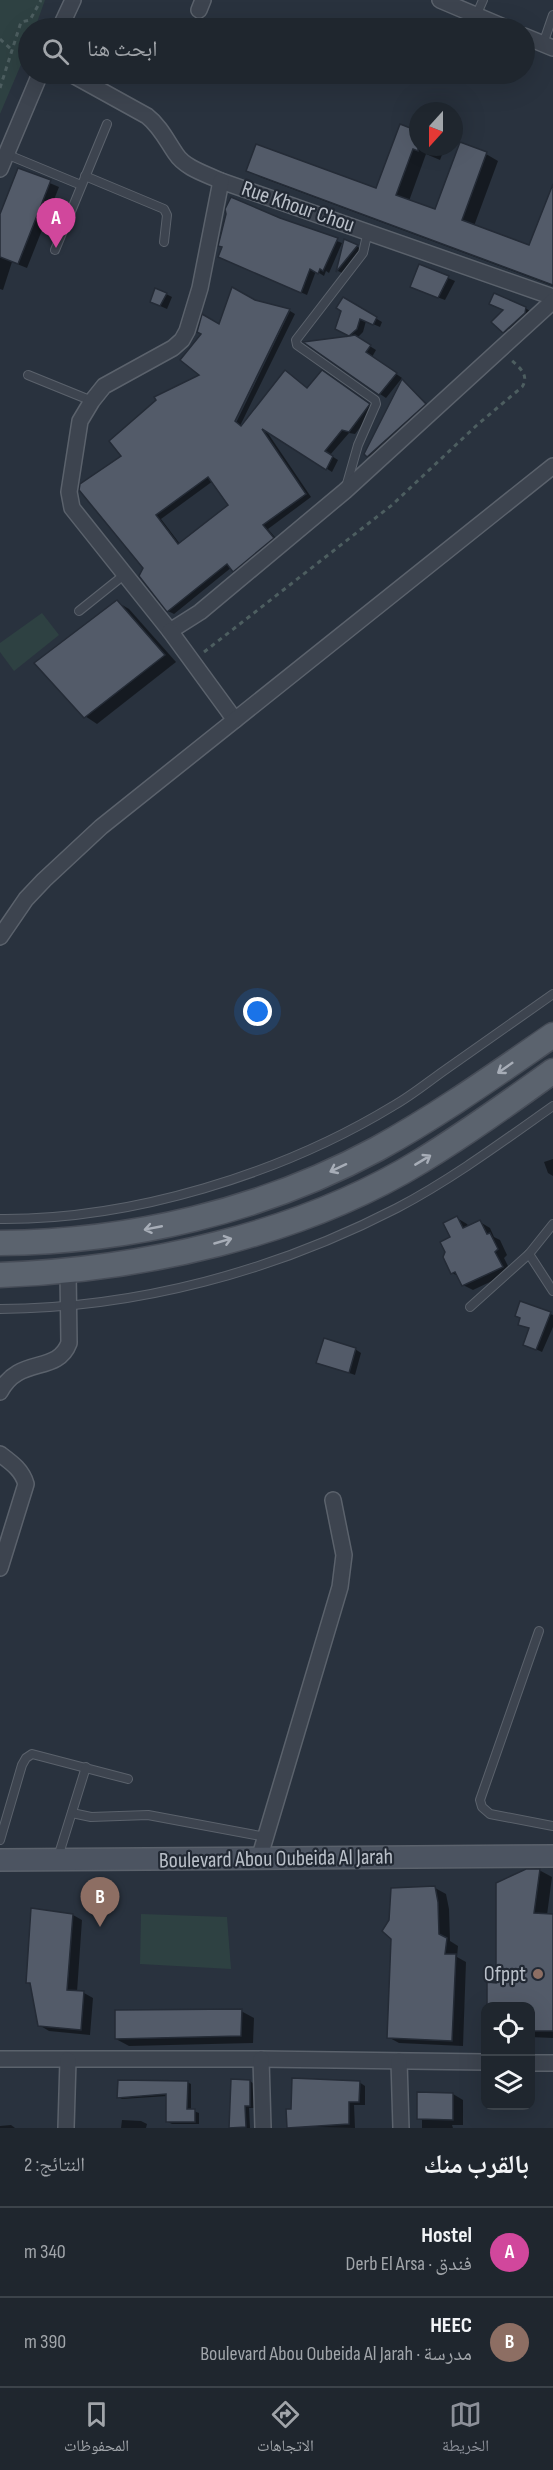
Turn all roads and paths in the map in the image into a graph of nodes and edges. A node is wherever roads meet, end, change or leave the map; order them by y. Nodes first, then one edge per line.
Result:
1 (41, 0) edge
2 (73, 0) edge
3 (442, 0) edge
4 (483, 0) edge
5 (553, 15) edge
6 (476, 16) junction
7 (31, 18) edge
8 (65, 18) edge
9 (481, 18) edge
10 (18, 31) edge
11 (0, 39) edge
12 (548, 46) edge
13 (12, 50) junction
14 (36, 84) edge
15 (89, 84) edge
16 (0, 88) edge
17 (107, 124) dead end
18 (6, 154) junction
19 (0, 170) edge
20 (85, 176) junction
21 (221, 181) junction
22 (81, 184) junction
23 (368, 231) junction
24 (164, 242) dead end
25 (55, 250) dead end
26 (553, 299) edge
27 (500, 350) junction
28 (28, 375) dead end
29 (92, 401) junction
30 (553, 466) edge
31 (345, 491) junction
32 (124, 575) junction
33 (79, 611) dead end
34 (170, 631) junction
35 (192, 660) junction
36 (235, 720) junction
37 (0, 938) edge
38 (553, 994) edge
39 (553, 1035) edge
40 (553, 1071) edge
41 (553, 1106) edge
42 (0, 1219) edge
43 (553, 1224) edge
44 (0, 1244) edge
45 (529, 1254) junction
46 (68, 1271) junction
47 (0, 1275) edge
48 (553, 1291) edge
49 (68, 1304) junction
50 (470, 1307) dead end
51 (0, 1309) edge
52 (0, 1392) edge
53 (0, 1454) edge
54 (333, 1500) dead end
55 (0, 1568) edge
56 (539, 1630) dead end
57 (86, 1767) junction
58 (128, 1779) dead end
59 (72, 1814) junction
60 (553, 1826) edge
61 (266, 1836) junction
62 (0, 1840) edge
63 (553, 1856) edge
64 (260, 1859) junction
65 (0, 1860) edge
66 (57, 1861) junction
67 (0, 2059) edge
68 (261, 2059) junction
69 (68, 2060) junction
70 (399, 2061) junction
71 (481, 2062) edge
72 (535, 2063) edge
73 (553, 2063) edge
74 (66, 2128) edge
75 (263, 2128) edge
76 (401, 2128) edge

1 - 7 path
2 - 8 street
3 - 6 street
4 - 6 lane
5 - 12 lane
6 - 9 street
10 - 13 path
11 - 13 path
13 - 16 path
14 - 18 street
15 - 21 street, Rue Khour Chou
17 - 20 lane
18 - 19 street
18 - 22 lane
20 - 22 lane
20 - 24 lane
21 - 23 street, Rue Khour Chou
21 - 29 street
22 - 25 lane
23 - 26 street, Rue Khour Chou
23 - 31 lane
26 - 27 street
27 - 31 street
27 - 35 path
28 - 29 lane
29 - 32 street
30 - 36 street
31 - 34 street
32 - 33 lane
32 - 34 street
34 - 35 street
35 - 36 street
36 - 37 street
38 - 42 lane
39 -> 44 main road
46 -> 40 main road
41 - 49 lane
43 - 45 lane
45 - 48 lane
45 - 50 lane
46 - 47 main road
46 - 49 street
49 - 51 lane
49 - 52 street
53 - 55 street
54 - 61 street
56 - 60 lane
57 - 58 lane
57 - 59 lane
57 - 62 lane
59 - 61 lane
59 - 66 lane
61 - 64 street
63 - 64 street, Boulevard Abou Oubeida Al Jarah
64 - 66 street, Boulevard Abou Oubeida Al Jarah
65 - 66 street, Boulevard Abou Oubeida Al Jarah
67 - 69 street
68 - 69 street
68 - 70 street
68 - 75 street
69 - 74 street
70 - 71 street
70 - 76 street
72 - 73 street

